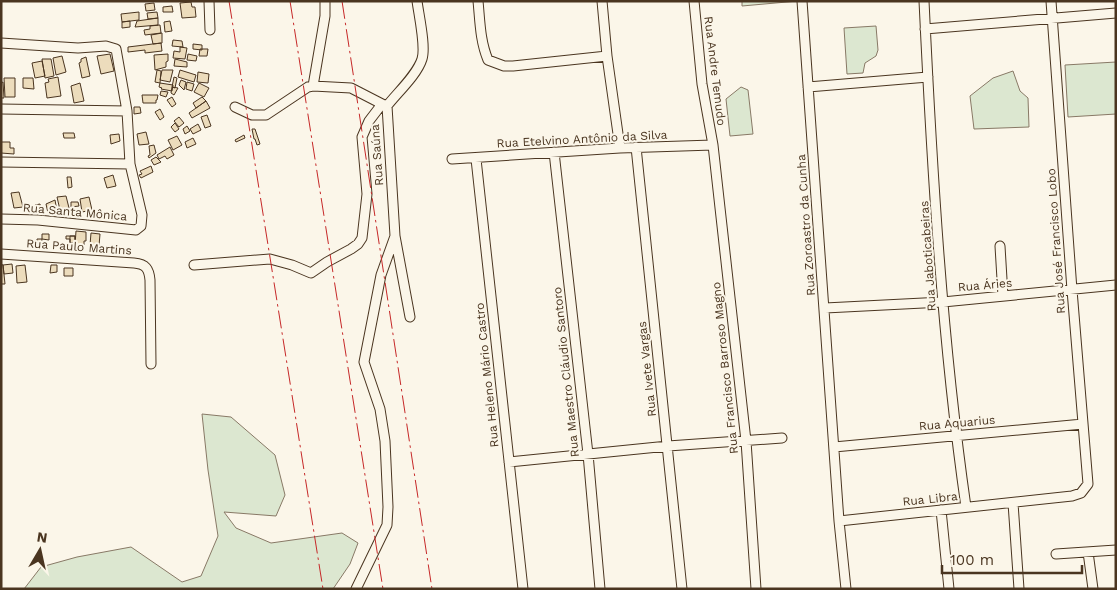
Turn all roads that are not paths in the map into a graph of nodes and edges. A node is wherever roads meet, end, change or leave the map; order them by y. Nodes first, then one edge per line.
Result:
1 (209, 1) edge
2 (325, 1) edge
3 (417, 1) edge
4 (478, 1) edge
5 (602, 1) edge
6 (694, 1) edge
7 (802, 1) edge
8 (924, 1) edge
9 (1051, 1) edge
10 (1116, 13) edge
11 (1053, 17) junction
12 (925, 29) junction
13 (210, 30) dead end
14 (1, 43) edge
15 (607, 56) junction
16 (928, 77) junction
17 (313, 86) junction
18 (808, 87) junction
19 (385, 105) junction
20 (235, 107) dead end
21 (1, 109) edge
22 (127, 111) junction
23 (713, 145) junction
24 (636, 147) junction
25 (620, 148) junction
26 (554, 152) junction
27 (452, 159) dead end
28 (476, 159) junction
29 (1, 162) edge
30 (130, 164) junction
31 (1, 219) edge
32 (395, 236) junction
33 (1000, 246) dead end
34 (1, 254) edge
35 (194, 264) dead end
36 (1116, 285) edge
37 (1072, 290) junction
38 (1003, 296) junction
39 (943, 302) junction
40 (825, 308) junction
41 (410, 317) dead end
42 (151, 364) dead end
43 (1083, 424) junction
44 (956, 435) junction
45 (782, 438) dead end
46 (746, 441) junction
47 (668, 446) junction
48 (834, 447) junction
49 (588, 454) junction
50 (509, 462) junction
51 (1089, 480) joint
52 (1013, 503) junction
53 (966, 507) junction
54 (940, 510) junction
55 (840, 521) junction
56 (1116, 550) edge
57 (1088, 552) junction
58 (1056, 554) dead end
59 (356, 589) edge
60 (523, 589) edge
61 (600, 589) edge
62 (682, 589) edge
63 (756, 589) edge
64 (846, 589) edge
65 (949, 589) edge
66 (1019, 589) edge
67 (1092, 589) edge

1 - 13 street
2 - 17 street
3 - 19 street, Rua Saúna
4 - 15 street
5 - 15 street
6 - 23 street, Rua Andre Temudo
7 - 18 street, Rua Zoroastro da Cunha
8 - 12 street, Rua Jaboticabeiras
9 - 11 street, Rua José Francisco Lobo
10 - 11 street
11 - 12 street
11 - 37 street, Rua José Francisco Lobo
12 - 16 street, Rua Jaboticabeiras
14 - 22 street
15 - 25 street
16 - 18 street
16 - 39 street, Rua Jaboticabeiras
17 - 19 street
17 - 20 street
18 - 40 street, Rua Zoroastro da Cunha
19 - 32 street, Rua Saúna
19 - 35 street
21 - 22 street
22 - 30 street
23 - 24 street, Rua Etelvino Antônio da Silva
23 - 46 street, Rua Francisco Barroso Magno
24 - 25 street, Rua Etelvino Antônio da Silva
24 - 47 street, Rua Ivete Vargas
25 - 26 street, Rua Etelvino Antônio da Silva
26 - 28 street, Rua Etelvino Antônio da Silva
26 - 49 street, Rua Maestro Cláudio Santoro
27 - 28 street, Rua Etelvino Antônio da Silva
28 - 50 street, Rua Heleno Mário Castro
29 - 30 street
30 - 31 street, Rua Santa Mônica
32 - 41 street, Rua Saúna
32 - 59 street
33 - 38 street
34 - 42 street, Rua Paulo Martins
36 - 37 street, Rua Áries
37 - 38 street, Rua Áries
37 - 43 street, Rua José Francisco Lobo
38 - 39 street, Rua Áries
39 - 40 street, Rua Áries
39 - 44 street, Rua Jaboticabeiras
40 - 48 street, Rua Zoroastro da Cunha
43 - 44 street, Rua Aquarius
43 - 51 street, Rua José Francisco Lobo
44 - 48 street, Rua Aquarius
44 - 53 street, Rua Jaboticabeiras
45 - 46 street
46 - 47 street
46 - 63 street, Rua Francisco Barroso Magno
47 - 49 street
47 - 62 street, Rua Ivete Vargas
48 - 55 street
49 - 50 street
49 - 61 street, Rua Maestro Cláudio Santoro
50 - 60 street, Rua Heleno Mário Castro
51 - 52 street, Rua Libra
52 - 53 street, Rua Libra
52 - 66 street
53 - 54 street, Rua Libra
54 - 55 street, Rua Libra
54 - 65 street
55 - 64 street
56 - 57 street
57 - 58 street
57 - 67 street

